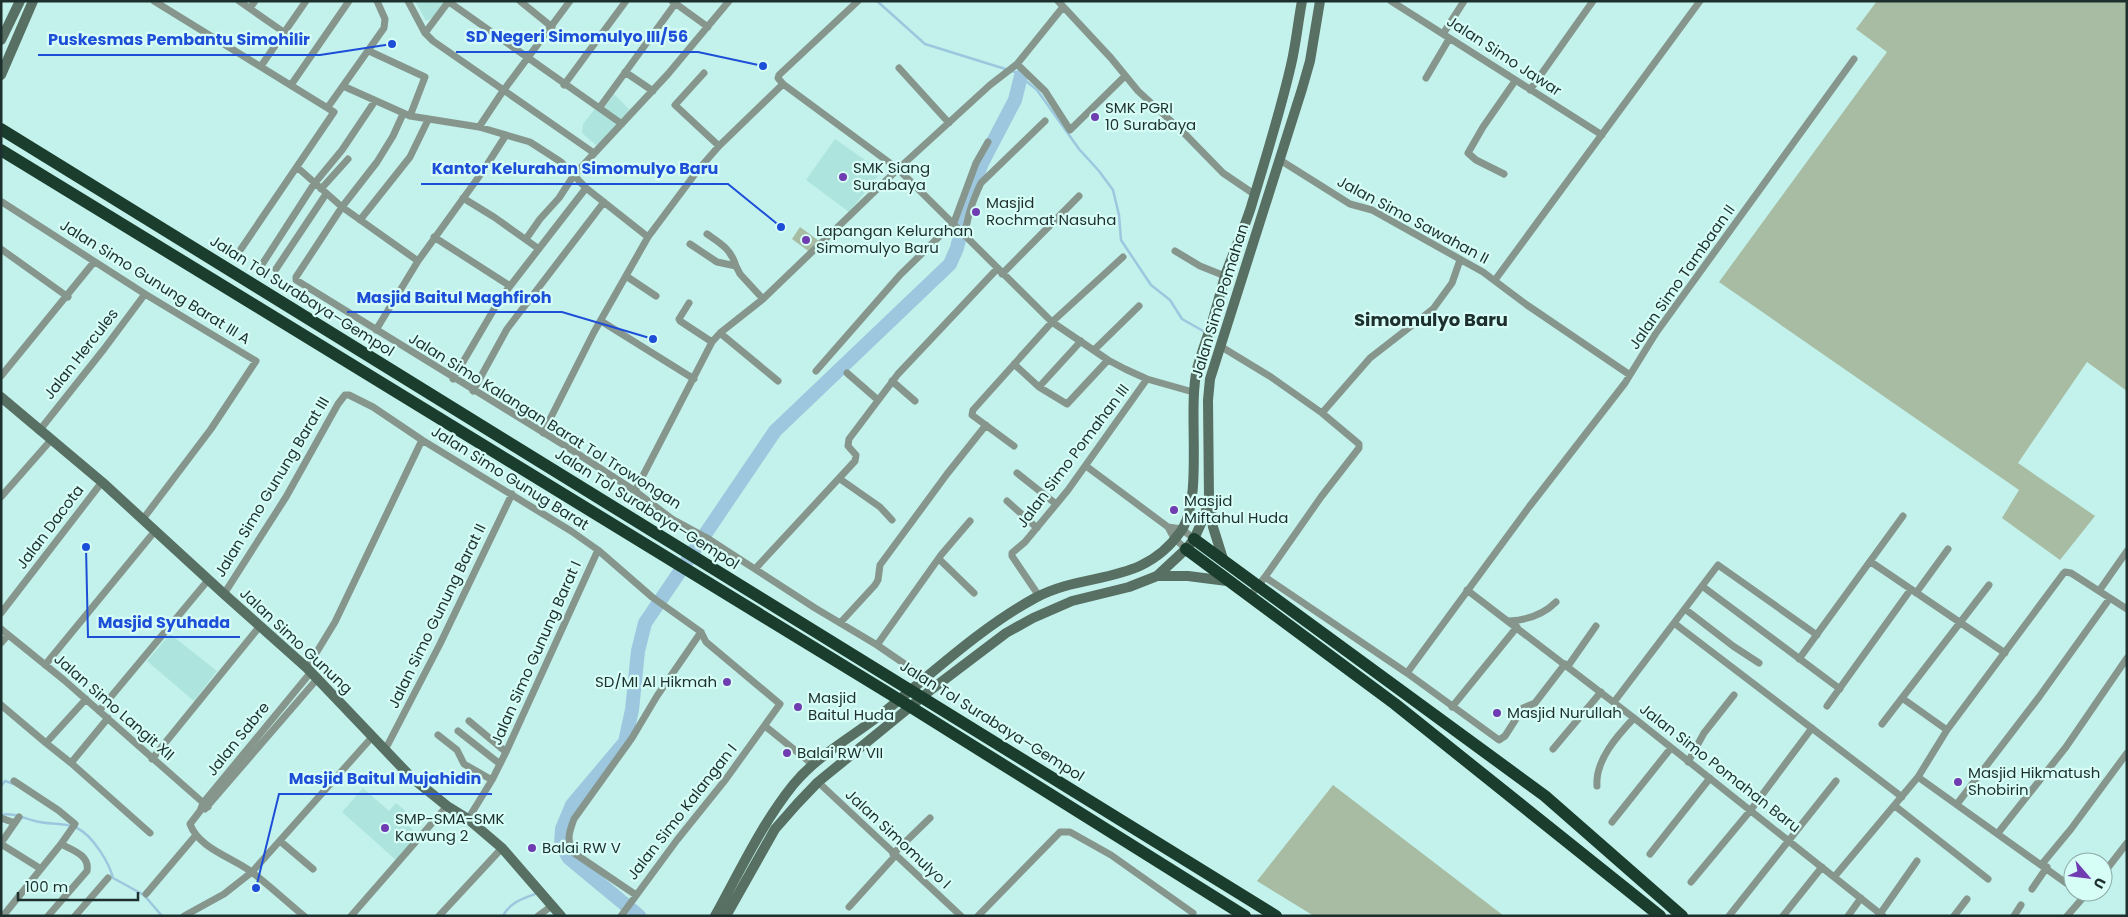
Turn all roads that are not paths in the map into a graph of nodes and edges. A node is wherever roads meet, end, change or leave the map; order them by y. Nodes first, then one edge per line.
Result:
1 (20, 1) edge
2 (33, 1) edge
3 (154, 1) edge
4 (239, 1) edge
5 (255, 1) edge
6 (306, 1) edge
7 (349, 1) edge
8 (377, 1) edge
9 (408, 1) edge
10 (520, 1) edge
11 (570, 1) edge
12 (626, 1) edge
13 (729, 1) edge
14 (858, 1) edge
15 (1302, 1) edge
16 (1320, 1) edge
17 (1390, 1) edge
18 (1464, 1) edge
19 (1593, 1) edge
20 (1700, 1) edge
21 (449, 2) edge
22 (674, 2) edge
23 (1061, 4) edge
24 (250, 8) junction
25 (552, 27) junction
26 (708, 27) junction
27 (285, 33) junction
28 (424, 33) junction
29 (1446, 37) junction
30 (2, 38) edge
31 (369, 51) junction
32 (527, 59) junction
33 (1854, 59) dead end
34 (1017, 64) junction
35 (261, 66) junction
36 (1291, 66) junction
37 (899, 68) dead end
38 (626, 72) junction
39 (704, 73) dead end
40 (1, 74) edge
41 (1124, 76) junction
42 (1306, 76) junction
43 (1426, 78) dead end
44 (1515, 81) junction
45 (783, 84) junction
46 (291, 85) junction
47 (564, 85) junction
48 (343, 86) junction
49 (1530, 90) junction
50 (503, 91) junction
51 (653, 91) junction
52 (375, 100) junction
53 (328, 107) junction
54 (600, 107) junction
55 (406, 115) junction
56 (428, 120) junction
57 (1045, 121) dead end
58 (950, 123) junction
59 (622, 124) junction
60 (479, 127) junction
61 (1, 129) edge
62 (506, 134) junction
63 (1602, 135) junction
64 (988, 142) dead end
65 (719, 146) junction
66 (1, 150) edge
67 (594, 153) junction
68 (348, 159) dead end
69 (1280, 160) junction
70 (298, 168) junction
71 (898, 169) junction
72 (1504, 174) dead end
73 (574, 175) junction
74 (314, 184) junction
75 (586, 188) junction
76 (323, 192) junction
77 (1254, 194) junction
78 (1080, 196) dead end
79 (463, 198) junction
80 (2, 202) edge
81 (604, 202) junction
82 (342, 207) junction
83 (360, 220) junction
84 (957, 228) junction
85 (707, 234) dead end
86 (434, 237) junction
87 (648, 237) junction
88 (526, 239) junction
89 (690, 244) dead end
90 (539, 249) junction
91 (1, 250) edge
92 (241, 250) dead end
93 (1174, 251) dead end
94 (1123, 257) dead end
95 (1460, 260) junction
96 (418, 261) junction
97 (94, 262) junction
98 (263, 263) dead end
99 (736, 266) junction
100 (276, 269) dead end
101 (1000, 272) junction
102 (626, 276) junction
103 (1225, 276) junction
104 (1495, 280) junction
105 (510, 286) junction
106 (145, 294) junction
107 (68, 296) junction
108 (656, 296) dead end
109 (763, 299) junction
110 (689, 303) dead end
111 (1139, 306) dead end
112 (601, 321) junction
113 (1052, 322) junction
114 (376, 330) junction
115 (720, 333) junction
116 (1081, 341) junction
117 (712, 342) junction
118 (1220, 346) junction
119 (1094, 350) junction
120 (1108, 360) junction
121 (1014, 364) junction
122 (816, 371) dead end
123 (847, 373) dead end
124 (1630, 375) junction
125 (1, 376) edge
126 (1148, 378) junction
127 (453, 379) junction
128 (694, 379) junction
129 (778, 381) dead end
130 (892, 381) junction
131 (1039, 387) junction
132 (474, 391) junction
133 (1190, 391) junction
134 (345, 395) joint
135 (2, 400) edge
136 (878, 400) junction
137 (915, 401) dead end
138 (1322, 413) junction
139 (986, 425) junction
140 (39, 431) junction
141 (543, 433) junction
142 (50, 440) junction
143 (422, 440) junction
144 (1014, 446) dead end
145 (1086, 466) junction
146 (1016, 473) dead end
147 (840, 479) junction
148 (102, 482) junction
149 (635, 491) junction
150 (512, 494) junction
151 (1, 497) edge
152 (1209, 499) junction
153 (1007, 500) dead end
154 (1056, 504) junction
155 (1903, 516) dead end
156 (143, 519) junction
157 (892, 520) dead end
158 (970, 521) dead end
159 (1168, 527) junction
160 (1037, 528) junction
161 (1182, 529) junction
162 (155, 531) junction
163 (1174, 538) junction
164 (1190, 544) junction
165 (1948, 549) dead end
166 (598, 550) junction
167 (2126, 553) edge
168 (939, 559) junction
169 (1224, 562) junction
170 (1871, 562) junction
171 (755, 569) junction
172 (1157, 576) junction
173 (209, 579) junction
174 (1227, 581) junction
175 (1989, 585) dead end
176 (1702, 586) junction
177 (1257, 587) junction
178 (1467, 590) junction
179 (1914, 591) junction
180 (2099, 591) junction
181 (224, 594) junction
182 (974, 594) dead end
183 (1039, 596) junction
184 (652, 597) joint
185 (2110, 598) junction
186 (1556, 602) dead end
187 (1685, 609) junction
188 (2127, 609) edge
189 (1, 613) edge
190 (1508, 621) junction
191 (840, 622) junction
192 (1674, 623) junction
193 (1960, 623) junction
194 (260, 626) junction
195 (1596, 626) dead end
196 (1517, 627) junction
197 (1, 628) edge
198 (701, 632) junction
199 (8, 635) junction
200 (1818, 635) junction
201 (1, 643) edge
202 (877, 645) junction
203 (2006, 653) junction
204 (2127, 658) edge
205 (1799, 659) junction
206 (1759, 662) dead end
207 (45, 664) junction
208 (1567, 665) junction
209 (312, 672) junction
210 (1407, 672) junction
211 (925, 678) junction
212 (1840, 689) junction
213 (1403, 692) junction
214 (1602, 692) junction
215 (1734, 695) dead end
216 (1902, 698) junction
217 (86, 699) junction
218 (1614, 702) junction
219 (1396, 704) junction
220 (1, 705) edge
221 (1827, 706) dead end
222 (1452, 707) junction
223 (99, 711) junction
224 (108, 718) junction
225 (1634, 718) junction
226 (469, 721) dead end
227 (1882, 724) dead end
228 (765, 726) junction
229 (1812, 728) junction
230 (1947, 730) junction
231 (458, 731) dead end
232 (438, 734) dead end
233 (373, 736) junction
234 (46, 743) junction
235 (1671, 748) junction
236 (1553, 749) dead end
237 (385, 750) junction
238 (506, 752) junction
239 (2127, 754) edge
240 (152, 759) junction
241 (1688, 762) junction
242 (71, 764) junction
243 (500, 764) junction
244 (812, 764) junction
245 (1918, 777) junction
246 (1710, 778) junction
247 (492, 780) junction
248 (14, 781) dead end
249 (1836, 781) dead end
250 (818, 782) junction
251 (1597, 786) dead end
252 (1902, 797) junction
253 (1957, 804) junction
254 (206, 805) junction
255 (447, 806) junction
256 (1895, 806) junction
257 (1750, 811) junction
258 (1, 818) edge
259 (930, 818) dead end
260 (468, 819) junction
261 (765, 822) junction
262 (1612, 822) dead end
263 (775, 829) junction
264 (150, 833) dead end
265 (1998, 833) junction
266 (196, 835) junction
267 (1789, 840) junction
268 (280, 842) junction
269 (2127, 843) edge
270 (1, 844) edge
271 (62, 844) junction
272 (502, 848) junction
273 (1650, 854) dead end
274 (894, 855) junction
275 (1917, 861) dead end
276 (2113, 861) edge
277 (2044, 866) junction
278 (1822, 867) junction
279 (313, 869) dead end
280 (41, 870) junction
281 (252, 872) junction
282 (1835, 876) junction
283 (108, 878) dead end
284 (1988, 879) dead end
285 (2063, 880) edge
286 (1692, 882) dead end
287 (2032, 889) dead end
288 (146, 894) dead end
289 (633, 898) junction
290 (1861, 898) junction
291 (1967, 899) dead end
292 (2078, 902) edge
293 (2021, 905) dead end
294 (550, 906) junction
295 (849, 907) dead end
296 (624, 913) edge
297 (1193, 913) dead end
298 (1881, 915) edge
299 (3, 916) edge
300 (48, 916) edge
301 (75, 916) edge
302 (184, 916) edge
303 (304, 916) edge
304 (351, 916) edge
305 (439, 916) edge
306 (538, 916) edge
307 (561, 916) edge
308 (715, 916) edge
309 (726, 916) edge
310 (961, 916) edge
311 (978, 916) edge
312 (1245, 916) edge
313 (1276, 916) edge
314 (1660, 916) edge
315 (1682, 916) edge
316 (1729, 916) edge
317 (1783, 916) edge
318 (1848, 916) edge
319 (1954, 916) edge
320 (2014, 916) edge
321 (2068, 916) edge

1 - 30 main road
2 - 40 main road
3 - 35 street
4 - 24 street
5 - 24 street
6 - 27 street
7 - 46 street
8 - 31 street
9 - 28 street
10 - 25 street
11 - 25 street
12 - 47 street
13 - 26 street
14 - 45 street
15 - 36 main road
16 - 42 main road
17 - 29 street, Jalan Simo Jawar
18 - 29 street
19 - 49 street
20 - 63 street
21 - 28 street
21 - 32 street
22 - 26 street
22 - 38 street
23 - 34 street
23 - 41 street
24 - 27 street
25 - 32 street
26 - 51 street
27 - 35 street
28 - 50 street
29 - 43 street
29 - 44 street, Jalan Simo Jawar
31 - 48 street
31 - 55 street
32 - 47 street
32 - 50 street
33 - 124 street, Jalan Simo Tambaan II
34 - 41 street
34 - 58 street
35 - 46 street
36 - 42 main road
36 - 77 main road
37 - 58 street
38 - 51 street
38 - 54 street
39 - 65 street
41 - 77 street
42 - 69 main road, Jalan Simo Pomahan
44 - 49 street, Jalan Simo Jawar
44 - 72 street
45 - 65 street
45 - 71 street, Jalan Simo Pomahan
46 - 53 street
47 - 54 street
48 - 52 street
48 - 53 street
49 - 63 street, Jalan Simo Jawar
50 - 60 street
50 - 67 street
51 - 59 street
52 - 55 street
52 - 74 street
53 - 70 street
54 - 59 street
55 - 56 street
55 - 82 street
56 - 60 street
56 - 83 street
57 - 84 street
58 - 71 street
59 - 67 street
60 - 62 street
61 - 313 highway, Jalan Tol Surabaya–Gempol
62 - 73 street
62 - 79 street
63 - 104 street
64 - 84 street
65 - 87 street
66 - 312 highway, Jalan Tol Surabaya–Gempol
67 - 73 street
68 - 76 street
69 - 95 street, Jalan Simo Sawahan II
69 - 118 main road, Jalan Simo Pomahan
70 - 74 street
70 - 92 street
71 - 84 street, Jalan Simo Pomahan
71 - 109 street
73 - 75 street
73 - 88 street
74 - 76 street
74 - 98 street
75 - 81 street
75 - 90 street
76 - 82 street
76 - 100 street
77 - 103 main road
78 - 101 street
79 - 86 street
79 - 88 street
80 - 97 street, Jalan Simo Gunung Barat III A
81 - 87 street
81 - 132 street
82 - 83 street
82 - 114 street, Jalan Simo Kalangan Barat Tol Trowongan
83 - 96 street
84 - 101 street, Jalan Simo Pomahan
84 - 122 street
85 - 99 street
86 - 96 street
86 - 105 street
87 - 102 street
88 - 90 street
89 - 99 street
90 - 105 street
91 - 107 street
93 - 103 street
94 - 113 street
95 - 104 street, Jalan Simo Sawahan II
95 - 138 street
96 - 114 street
97 - 106 street, Jalan Simo Gunung Barat III A
97 - 107 street
99 - 109 street
101 - 113 street, Jalan Simo Pomahan
101 - 130 street
102 - 108 street
102 - 112 street
103 - 133 main road
104 - 124 street, Jalan Simo Sawahan II
105 - 127 street
106 - 140 street, Jalan Hercules
106 - 156 street, Jalan Simo Gunung Barat III A
107 - 125 street
109 - 115 street
110 - 117 street
111 - 119 street
112 - 128 street
112 - 141 street
113 - 116 street, Jalan Simo Pomahan
113 - 121 street
114 - 127 street, Jalan Simo Kalangan Barat Tol Trowongan
115 - 117 street
115 - 129 street
116 - 119 street, Jalan Simo Pomahan
116 - 131 street
117 - 128 street
118 - 138 street
118 - 152 main road, Jalan Simo Pomahan
119 - 120 street, Jalan Simo Pomahan
120 - 126 street, Jalan Simo Pomahan
120 - 131 street
121 - 131 street
121 - 139 street
123 - 136 street
124 - 178 street, Jalan Simo Tambaan II
126 - 133 street, Jalan Simo Pomahan
126 - 145 street, Jalan Simo Pomahan III
127 - 132 street, Jalan Simo Kalangan Barat Tol Trowongan
128 - 149 street
130 - 136 street
130 - 137 street
132 - 141 street, Jalan Simo Kalangan Barat Tol Trowongan
133 - 161 main road
134 - 143 street, Jalan Simo Gunug Barat
134 - 181 street, Jalan Simo Gunung Barat III
135 - 140 main road, Jalan Simo Gunung
136 - 147 street
138 - 177 street
139 - 144 street
139 - 191 street
140 - 142 main road, Jalan Simo Gunung
141 - 149 street, Jalan Simo Kalangan Barat Tol Trowongan
142 - 148 main road, Jalan Simo Gunung
142 - 151 street
143 - 150 street, Jalan Simo Gunug Barat
143 - 209 street, Jalan Sabre
145 - 154 street, Jalan Simo Pomahan III
145 - 159 street
146 - 154 street
147 - 157 street
147 - 171 street
148 - 156 main road, Jalan Simo Gunung
148 - 189 street, Jalan Dacota
149 - 171 street, Jalan Simo Kalangan Barat Tol Trowongan
150 - 166 street, Jalan Simo Gunug Barat
150 - 237 street, Jalan Simo Gunung Barat II
152 - 164 main road, Jalan Simo Pomahan
152 - 169 main road
153 - 160 street
154 - 160 street, Jalan Simo Pomahan III
155 - 170 street
156 - 162 main road, Jalan Simo Gunung
158 - 168 street
159 - 161 street
159 - 163 street
160 - 183 street, Jalan Simo Pomahan III
161 - 163 main road
161 - 164 street
162 - 173 main road, Jalan Simo Gunung
162 - 207 street
163 - 164 street
163 - 183 main road
164 - 169 highway
164 - 172 main road
164 - 174 highway
165 - 179 street
166 - 184 street, Jalan Simo Gunug Barat
166 - 238 street, Jalan Simo Gunung Barat I
167 - 180 street
168 - 182 street
168 - 202 street
169 - 177 highway
170 - 179 street
170 - 200 street
171 - 191 street, Jalan Simo Kalangan Barat Tol Trowongan
172 - 174 main road
172 - 250 main road
173 - 181 main road, Jalan Simo Gunung
173 - 223 street
174 - 177 highway
175 - 193 street
176 - 187 street
176 - 200 street
176 - 205 street
177 - 210 street
177 - 213 highway
177 - 219 highway
178 - 190 street, Jalan Simo Pomahan Baru
178 - 210 street
179 - 193 street
179 - 212 street
180 - 185 street
180 - 203 street
181 - 194 main road, Jalan Simo Gunung
183 - 211 main road
184 - 198 street, Jalan Simo Kalangan I
185 - 188 street
185 - 253 street
186 - 190 street
187 - 192 street
187 - 206 street
190 - 196 street, Jalan Simo Pomahan Baru
191 - 202 street, Jalan Simo Kalangan Barat Tol Trowongan
192 - 218 street
192 - 229 street
193 - 203 street
193 - 216 street
194 - 209 main road, Jalan Simo Gunung
194 - 240 street
195 - 208 street
196 - 208 street, Jalan Simo Pomahan Baru
196 - 222 street
197 - 199 street, Jalan Simo Langit XII
198 - 228 street, Jalan Simo Kalangan I
198 - 289 street
199 - 201 street
199 - 207 street, Jalan Simo Langit XII
200 - 205 street
202 - 211 street, Jalan Simo Kalangan Barat Tol Trowongan
203 - 230 street
204 - 265 street
205 - 212 street
207 - 217 street, Jalan Simo Langit XII
208 - 214 street, Jalan Simo Pomahan Baru
208 - 222 street
209 - 233 main road, Jalan Simo Gunung
209 - 254 street, Jalan Sabre
210 - 222 street
211 - 244 main road
212 - 221 street
213 - 219 highway
213 - 315 highway
214 - 218 street, Jalan Simo Pomahan Baru
214 - 236 street
215 - 241 street
216 - 227 street
216 - 230 street
217 - 223 street, Jalan Simo Langit XII
217 - 234 street
218 - 225 street, Jalan Simo Pomahan Baru
219 - 314 highway
220 - 234 street
223 - 224 street, Jalan Simo Langit XII
224 - 240 street, Jalan Simo Langit XII
224 - 242 street
225 - 235 street, Jalan Simo Pomahan Baru
225 - 251 street
226 - 238 street
228 - 244 street
228 - 289 street, Jalan Simo Kalangan I
229 - 252 street
229 - 257 street
230 - 245 street
231 - 243 street
232 - 247 street
233 - 237 main road, Jalan Simo Gunung
233 - 268 street
234 - 242 street
235 - 241 street, Jalan Simo Pomahan Baru
235 - 262 street
237 - 255 main road, Jalan Simo Gunung
238 - 243 street, Jalan Simo Gunung Barat I
239 - 277 street
240 - 254 street, Jalan Simo Langit XII
241 - 246 street, Jalan Simo Pomahan Baru
242 - 264 street
243 - 247 street, Jalan Simo Gunung Barat I
244 - 261 main road
245 - 252 street
245 - 253 street
246 - 257 street, Jalan Simo Pomahan Baru
246 - 273 street
247 - 260 street, Jalan Simo Gunung Barat I
248 - 271 street
249 - 267 street
250 - 263 main road
250 - 274 street, Jalan Simomulyo I
252 - 256 street
253 - 265 street
254 - 266 street, Jalan Sabre
255 - 260 main road, Jalan Simo Gunung
255 - 304 street
256 - 282 street
256 - 284 street
257 - 267 street, Jalan Simo Pomahan Baru
257 - 286 street
258 - 270 street
259 - 274 street
260 - 272 main road, Jalan Simo Gunung
261 - 263 main road
261 - 308 main road
263 - 309 main road
265 - 277 street
266 - 281 street
266 - 288 street
267 - 278 street, Jalan Simo Pomahan Baru
267 - 316 street
268 - 279 street
268 - 281 street
269 - 276 street
270 - 280 street
271 - 280 street
271 - 300 street
272 - 294 main road, Jalan Simo Gunung
272 - 305 street
274 - 295 street
274 - 310 street, Jalan Simomulyo I
275 - 298 street
277 - 285 street
277 - 287 street
278 - 282 street, Jalan Simo Pomahan Baru
278 - 317 street
280 - 299 street
281 - 302 street
281 - 303 street
282 - 290 street, Jalan Simo Pomahan Baru
283 - 301 street
289 - 296 street, Jalan Simo Kalangan I
290 - 298 street, Jalan Simo Pomahan Baru
290 - 318 street
291 - 319 street
292 - 321 street
293 - 320 street
294 - 306 street
294 - 307 main road, Jalan Simo Gunung
297 - 311 street

